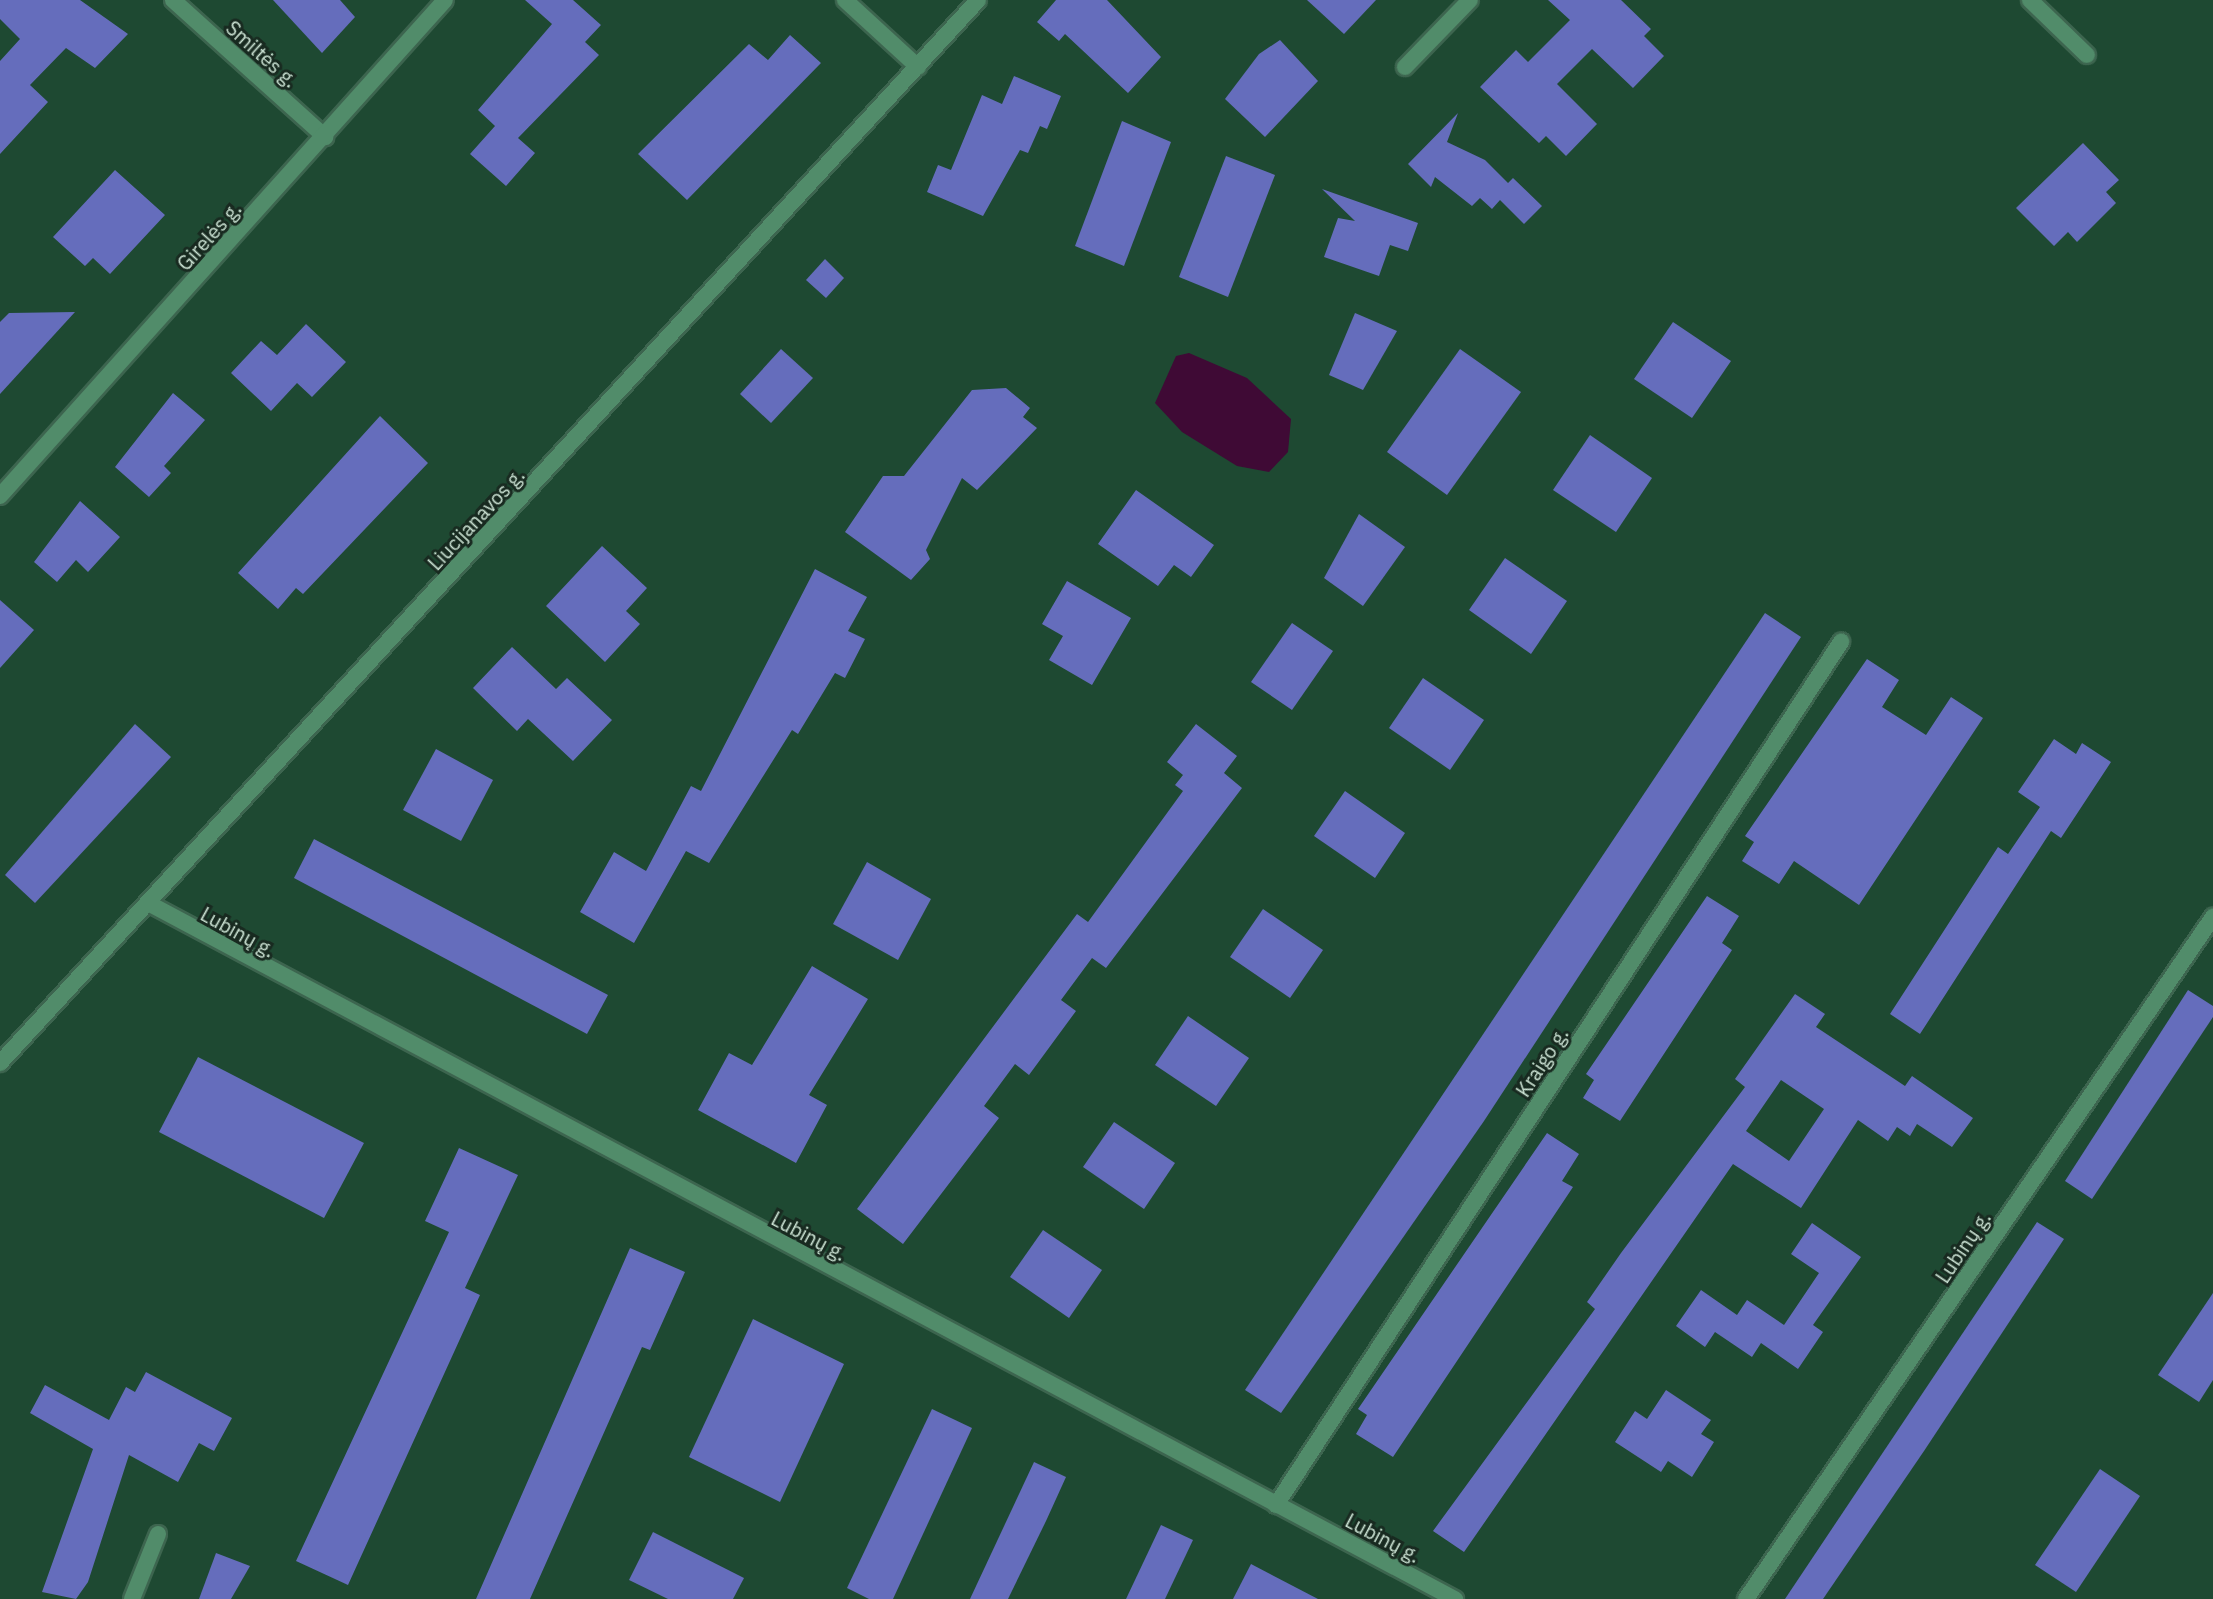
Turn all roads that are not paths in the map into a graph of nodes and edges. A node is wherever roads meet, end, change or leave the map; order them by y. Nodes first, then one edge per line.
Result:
1 (173, 0) edge
2 (445, 0) edge
3 (845, 0) edge
4 (978, 0) edge
5 (1470, 0) edge
6 (2030, 0) edge
7 (2087, 55) dead end
8 (918, 67) junction
9 (1405, 67) dead end
10 (325, 137) junction
11 (0, 496) edge
12 (1841, 642) dead end
13 (148, 903) junction
14 (2213, 917) edge
15 (0, 1063) edge
16 (1276, 1505) junction
17 (158, 1534) dead end
18 (132, 1599) edge
19 (1455, 1599) edge
20 (1746, 1599) edge

1 - 10 street, Smiltės g.
2 - 10 street, Girelės g.
3 - 8 street
4 - 8 street, Liucijanavos g.
5 - 9 street
6 - 7 street
8 - 13 street, Liucijanavos g.
10 - 11 street, Girelės g.
12 - 16 street, Kraigo g.
13 - 15 street, Liucijanavos g.
13 - 16 street, Lubinų g.
14 - 20 street, Lubinų g.
16 - 19 street, Lubinų g.
17 - 18 street

